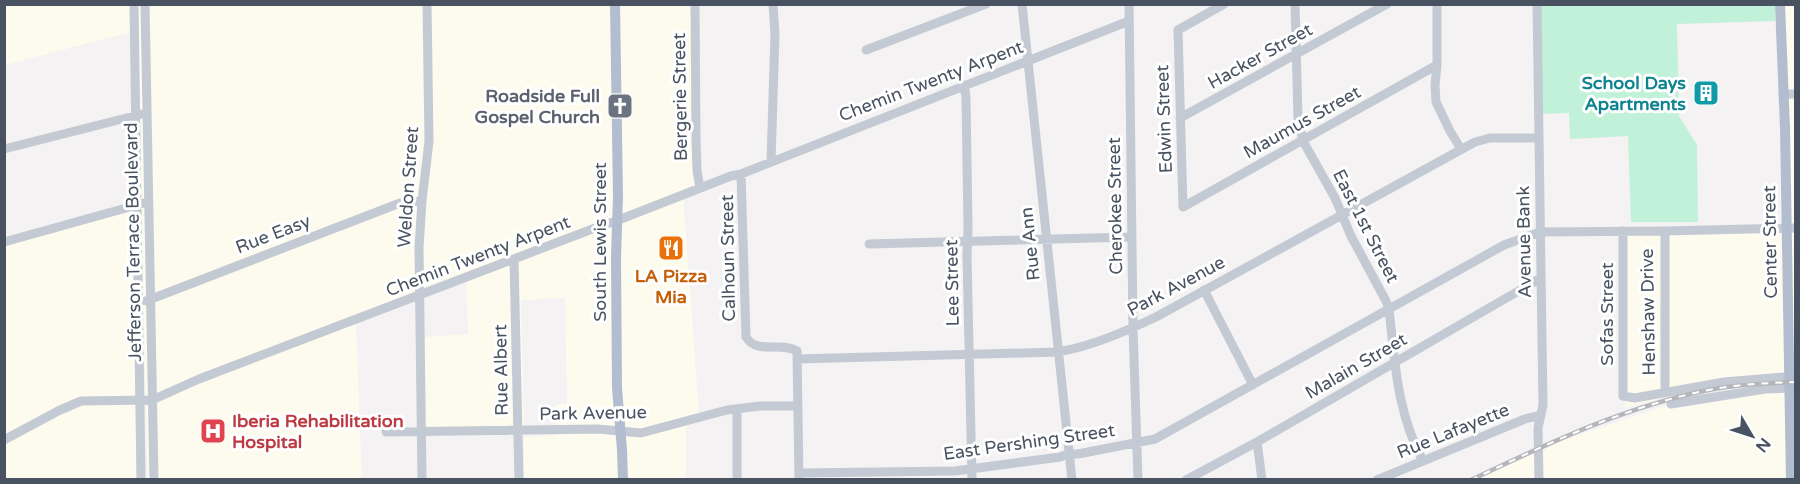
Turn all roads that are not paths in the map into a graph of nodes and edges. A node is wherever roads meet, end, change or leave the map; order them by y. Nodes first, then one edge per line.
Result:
1 (134, 4) edge
2 (145, 4) edge
3 (427, 4) edge
4 (615, 4) edge
5 (695, 4) edge
6 (773, 4) edge
7 (986, 4) edge
8 (1022, 4) edge
9 (1129, 4) edge
10 (1224, 4) edge
11 (1295, 4) edge
12 (1387, 4) edge
13 (1437, 4) edge
14 (1537, 4) edge
15 (1780, 4) edge
16 (1129, 21) junction
17 (134, 24) junction
18 (146, 24) junction
19 (866, 50) dead end
20 (1296, 54) junction
21 (1028, 60) junction
22 (1437, 65) junction
23 (964, 85) junction
24 (1783, 94) junction
25 (1796, 94) edge
26 (148, 112) junction
27 (136, 115) junction
28 (1180, 118) junction
29 (1539, 138) junction
30 (1304, 141) junction
31 (4, 149) edge
32 (1461, 149) junction
33 (771, 161) junction
34 (741, 174) junction
35 (700, 188) junction
36 (422, 201) junction
37 (149, 202) junction
38 (138, 204) junction
39 (1183, 207) joint
40 (1342, 215) junction
41 (616, 222) junction
42 (1791, 228) edge
43 (1623, 231) junction
44 (1665, 231) junction
45 (1540, 232) junction
46 (1132, 237) junction
47 (1047, 239) junction
48 (4, 242) edge
49 (968, 242) junction
50 (869, 244) dead end
51 (514, 260) junction
52 (1541, 279) junction
53 (1204, 290) junction
54 (420, 296) junction
55 (151, 299) junction
56 (139, 304) junction
57 (1389, 309) junction
58 (1133, 327) junction
59 (1058, 352) junction
60 (969, 354) junction
61 (798, 359) junction
62 (1395, 362) junction
63 (1792, 376) edge
64 (1253, 385) junction
65 (1792, 388) edge
66 (1665, 392) junction
67 (152, 400) junction
68 (140, 401) junction
69 (1671, 404) dead end
70 (797, 406) junction
71 (737, 409) junction
72 (1541, 415) junction
73 (519, 431) junction
74 (620, 431) junction
75 (386, 432) dead end
76 (422, 433) junction
77 (4, 440) edge
78 (1257, 442) junction
79 (1136, 443) junction
80 (1068, 454) junction
81 (1423, 461) junction
82 (972, 474) edge
83 (799, 476) edge
84 (141, 480) edge
85 (154, 480) edge
86 (423, 480) edge
87 (519, 480) edge
88 (623, 480) edge
89 (737, 480) edge
90 (1072, 480) edge
91 (1138, 480) edge
92 (1186, 480) edge
93 (1262, 480) edge
94 (1377, 480) edge
95 (1539, 480) edge
96 (1791, 480) edge

1 - 17 street, Jefferson Terrace Boulevard
2 - 18 street, Jefferson Terrace Boulevard
3 - 36 street, Weldon Street
4 - 41 main road, South Lewis Street
5 - 35 street, Bergerie Street
6 - 33 street
7 - 19 street
8 - 21 street, Rue Ann
9 - 16 street, Cherokee Street
10 - 28 street, Edwin Street
11 - 20 street, East 1st Street
12 - 20 street, Hacker Street
13 - 22 street
14 - 29 street, Avenue Bank
15 - 24 main road, Center Street
16 - 21 street, Chemin Twenty Arpent
16 - 46 street, Cherokee Street
17 - 18 street
17 - 27 street, Jefferson Terrace Boulevard
18 - 26 street, Jefferson Terrace Boulevard
20 - 28 street, Hacker Street
20 - 30 street, East 1st Street
21 - 23 street, Chemin Twenty Arpent
21 - 47 street, Rue Ann
22 - 30 street, Maumus Street
22 - 32 street
23 - 33 street, Chemin Twenty Arpent
23 - 49 street, Lee Street
24 - 25 street
24 - 42 main road, Center Street
26 - 27 street
26 - 37 street, Jefferson Terrace Boulevard
27 - 31 street
27 - 38 street, Jefferson Terrace Boulevard
28 - 39 street, Edwin Street
29 - 32 street, Park Avenue
29 - 45 street, Avenue Bank
30 - 39 street, Maumus Street
30 - 40 street, East 1st Street
32 - 40 street, Park Avenue
33 - 34 street, Chemin Twenty Arpent
34 - 35 street, Chemin Twenty Arpent
34 - 61 street, Calhoun Street
35 - 41 street, Chemin Twenty Arpent
36 - 54 street, Weldon Street
36 - 55 street, Rue Easy
37 - 38 street
37 - 55 street, Jefferson Terrace Boulevard
38 - 48 street
38 - 56 street, Jefferson Terrace Boulevard
40 - 53 street, Park Avenue
40 - 57 street, East 1st Street
41 - 51 street, Chemin Twenty Arpent
41 - 74 main road, South Lewis Street
42 - 44 street, East Pershing Street
42 - 63 main road, Center Street
43 - 44 street, East Pershing Street
43 - 45 street, East Pershing Street
43 - 66 street, Sofas Street
44 - 66 street, Henshaw Drive
45 - 52 street, Avenue Bank
45 - 57 street, East Pershing Street
46 - 47 street
46 - 58 street, Cherokee Street
47 - 49 street
47 - 59 street, Rue Ann
49 - 50 street
49 - 60 street, Lee Street
51 - 54 street, Chemin Twenty Arpent
51 - 73 street, Rue Albert
52 - 62 street, Malain Street
52 - 72 street, Avenue Bank
53 - 58 street, Park Avenue
53 - 64 street
54 - 67 street, Chemin Twenty Arpent
54 - 76 street, Weldon Street
55 - 56 street, Rue Easy
55 - 67 street, Jefferson Terrace Boulevard
56 - 68 street, Jefferson Terrace Boulevard
57 - 62 street, East 1st Street
57 - 64 street, East Pershing Street
58 - 59 street, Park Avenue
58 - 79 street, Cherokee Street
59 - 60 street, Park Avenue
59 - 80 street, Rue Ann
60 - 61 street, Park Avenue
60 - 82 street, Lee Street
61 - 70 street
62 - 78 street, Malain Street
62 - 81 street, East 1st Street
63 - 65 main road, Center Street
63 - 66 street
64 - 79 street, East Pershing Street
65 - 69 street
65 - 96 main road, Center Street
67 - 68 street, Chemin Twenty Arpent
67 - 85 street, Jefferson Terrace Boulevard
68 - 77 street, Chemin Twenty Arpent
68 - 84 street, Jefferson Terrace Boulevard
70 - 71 street, Park Avenue
70 - 83 street
71 - 74 street, Park Avenue
71 - 89 street
72 - 81 street, Rue Lafayette
72 - 95 street, Avenue Bank
73 - 74 street, Park Avenue
73 - 76 street, Park Avenue
73 - 87 street, Rue Albert
74 - 88 main road, South Lewis Street
75 - 76 street, Park Avenue
76 - 86 street, Weldon Street
78 - 92 street, Malain Street
78 - 93 street
79 - 80 street, East Pershing Street
79 - 91 street, Cherokee Street
80 - 82 street, East Pershing Street
80 - 90 street, Rue Ann
81 - 94 street, Rue Lafayette
82 - 83 street, East Pershing Street

